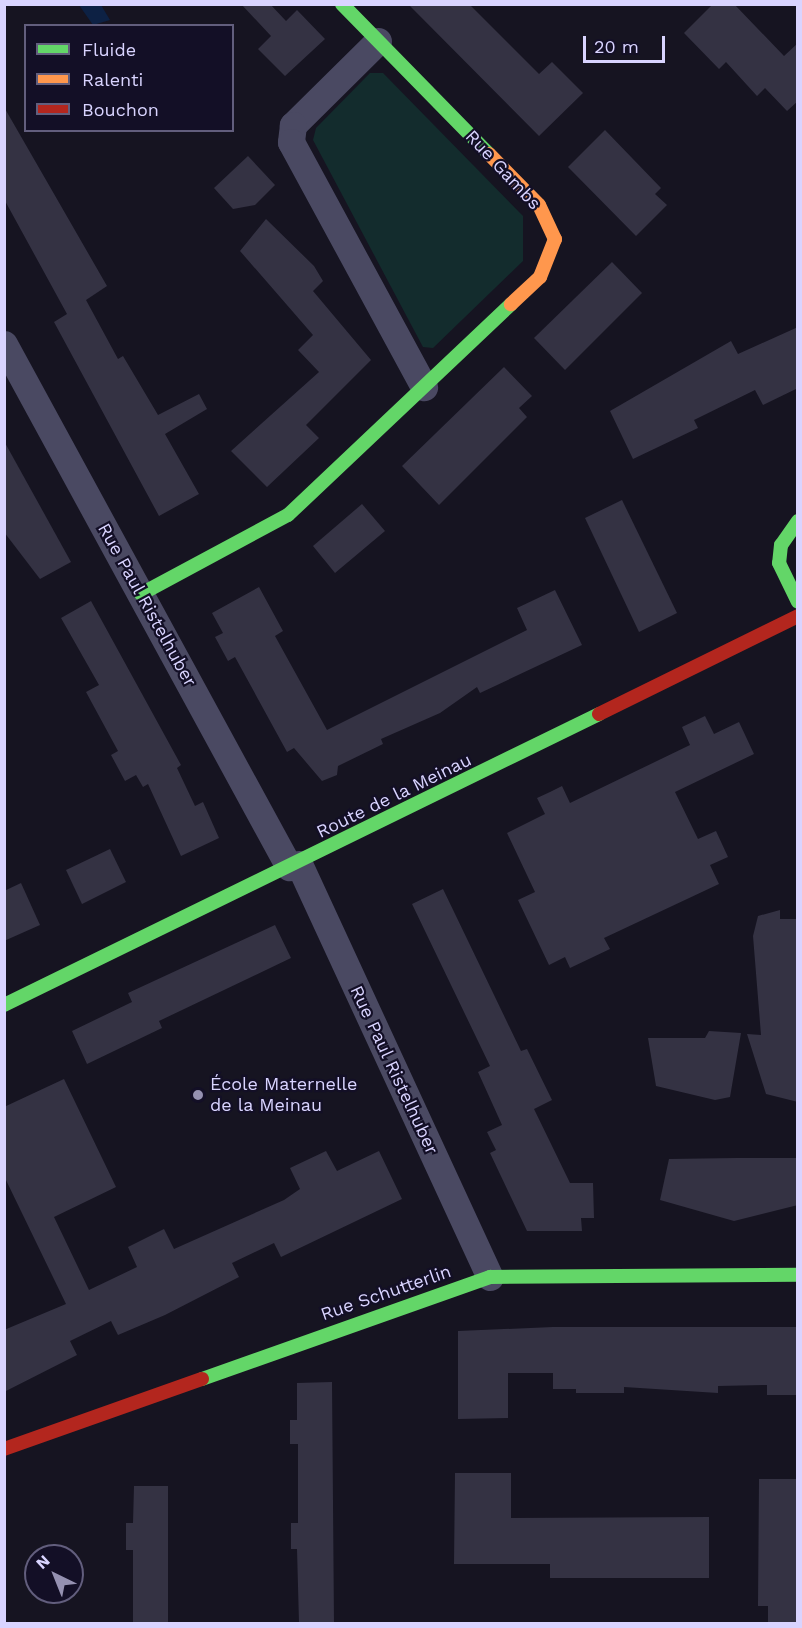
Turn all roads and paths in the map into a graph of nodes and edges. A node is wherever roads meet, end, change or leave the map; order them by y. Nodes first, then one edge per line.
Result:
1 (342, 4) edge
2 (378, 41) junction
3 (4, 344) edge
4 (424, 387) junction
5 (798, 521) edge
6 (141, 594) junction
7 (798, 602) edge
8 (798, 616) edge
9 (294, 865) junction
10 (4, 1005) edge
11 (798, 1275) edge
12 (490, 1276) junction
13 (4, 1449) edge

1 - 2 street, Rue Gambs
2 - 4 street
2 - 4 street, Rue Gambs
3 - 6 street, Rue Paul Ristelhuber
4 - 6 street, Rue Gambs
5 - 7 street
6 - 9 street, Rue Paul Ristelhuber
8 - 9 street, Route de la Meinau
9 - 10 street, Route de la Meinau
9 - 12 street, Rue Paul Ristelhuber
11 - 12 street, Rue Schutterlin
12 - 13 street, Rue Schutterlin

